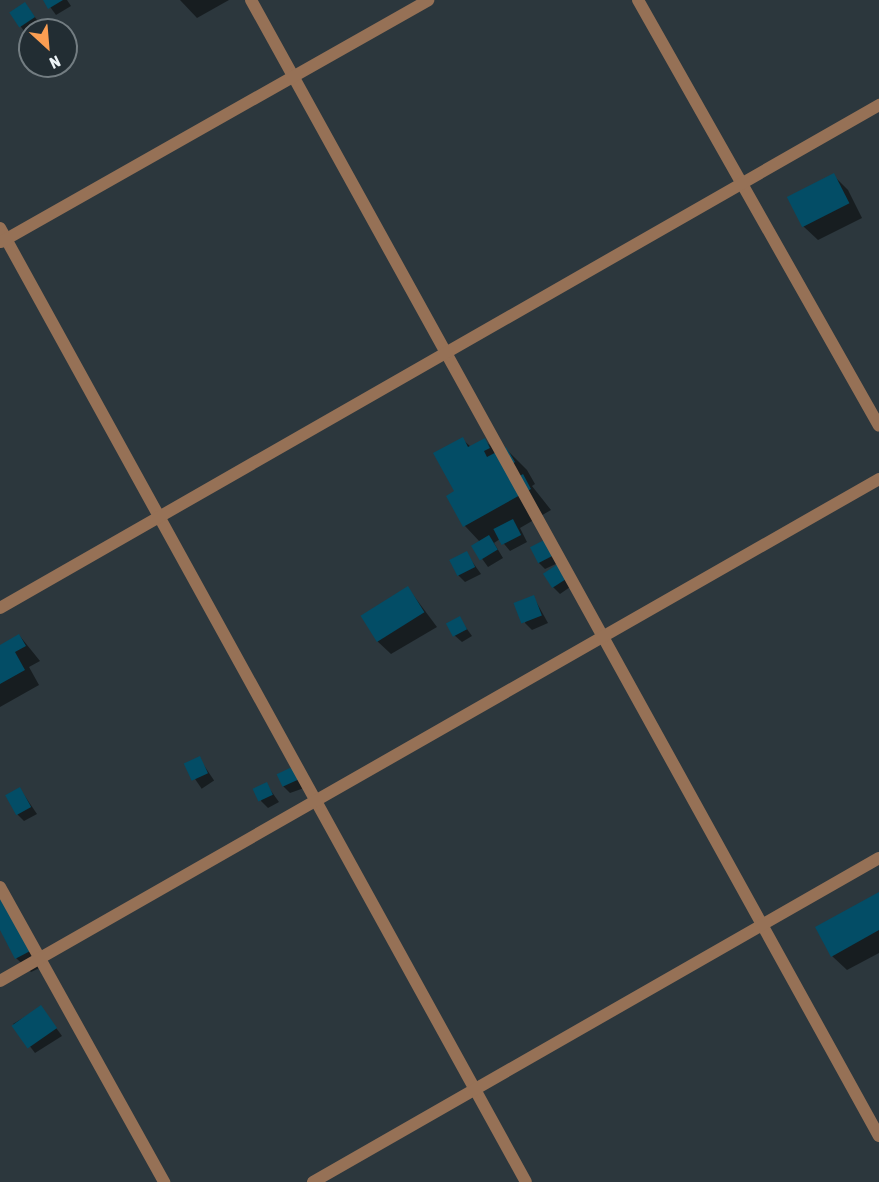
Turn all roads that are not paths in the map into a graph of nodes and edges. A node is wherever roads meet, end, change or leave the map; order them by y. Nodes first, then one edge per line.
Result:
1 (251, 0) edge
2 (428, 0) edge
3 (638, 0) edge
4 (293, 76) junction
5 (879, 105) edge
6 (742, 183) junction
7 (2, 236) edge
8 (446, 353) junction
9 (879, 426) edge
10 (879, 479) edge
11 (160, 517) junction
12 (0, 608) edge
13 (603, 637) junction
14 (316, 801) junction
15 (879, 858) edge
16 (0, 887) edge
17 (762, 925) junction
18 (40, 959) junction
19 (0, 981) edge
20 (475, 1089) junction
21 (879, 1136) edge
22 (165, 1182) edge
23 (313, 1182) edge
24 (526, 1182) edge

1 - 4 street
2 - 4 street
3 - 6 street
4 - 7 street
4 - 8 street
5 - 6 street
6 - 8 street
6 - 9 street
7 - 11 street
8 - 11 street
8 - 13 street
10 - 13 street
11 - 12 street
11 - 14 street
13 - 14 street
13 - 17 street
14 - 18 street
14 - 20 street
15 - 17 street
16 - 18 street
17 - 20 street
17 - 21 street
18 - 19 street
18 - 22 street
20 - 23 street
20 - 24 street

